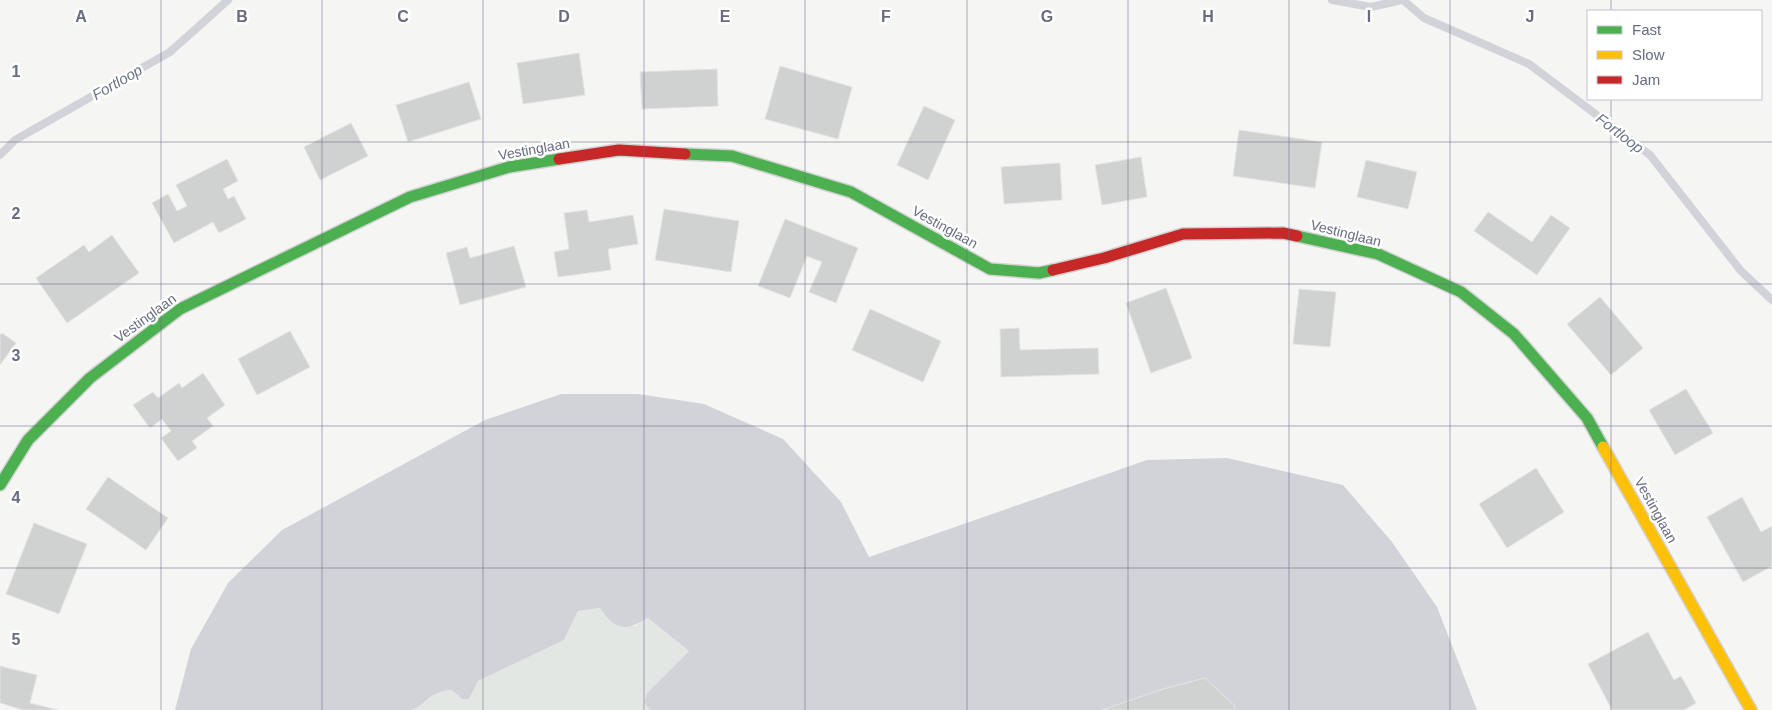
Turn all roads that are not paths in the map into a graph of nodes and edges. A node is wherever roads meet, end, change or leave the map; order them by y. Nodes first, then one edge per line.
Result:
1 (0, 485) edge
2 (1751, 710) edge

1 - 2 street, Vestinglaan

